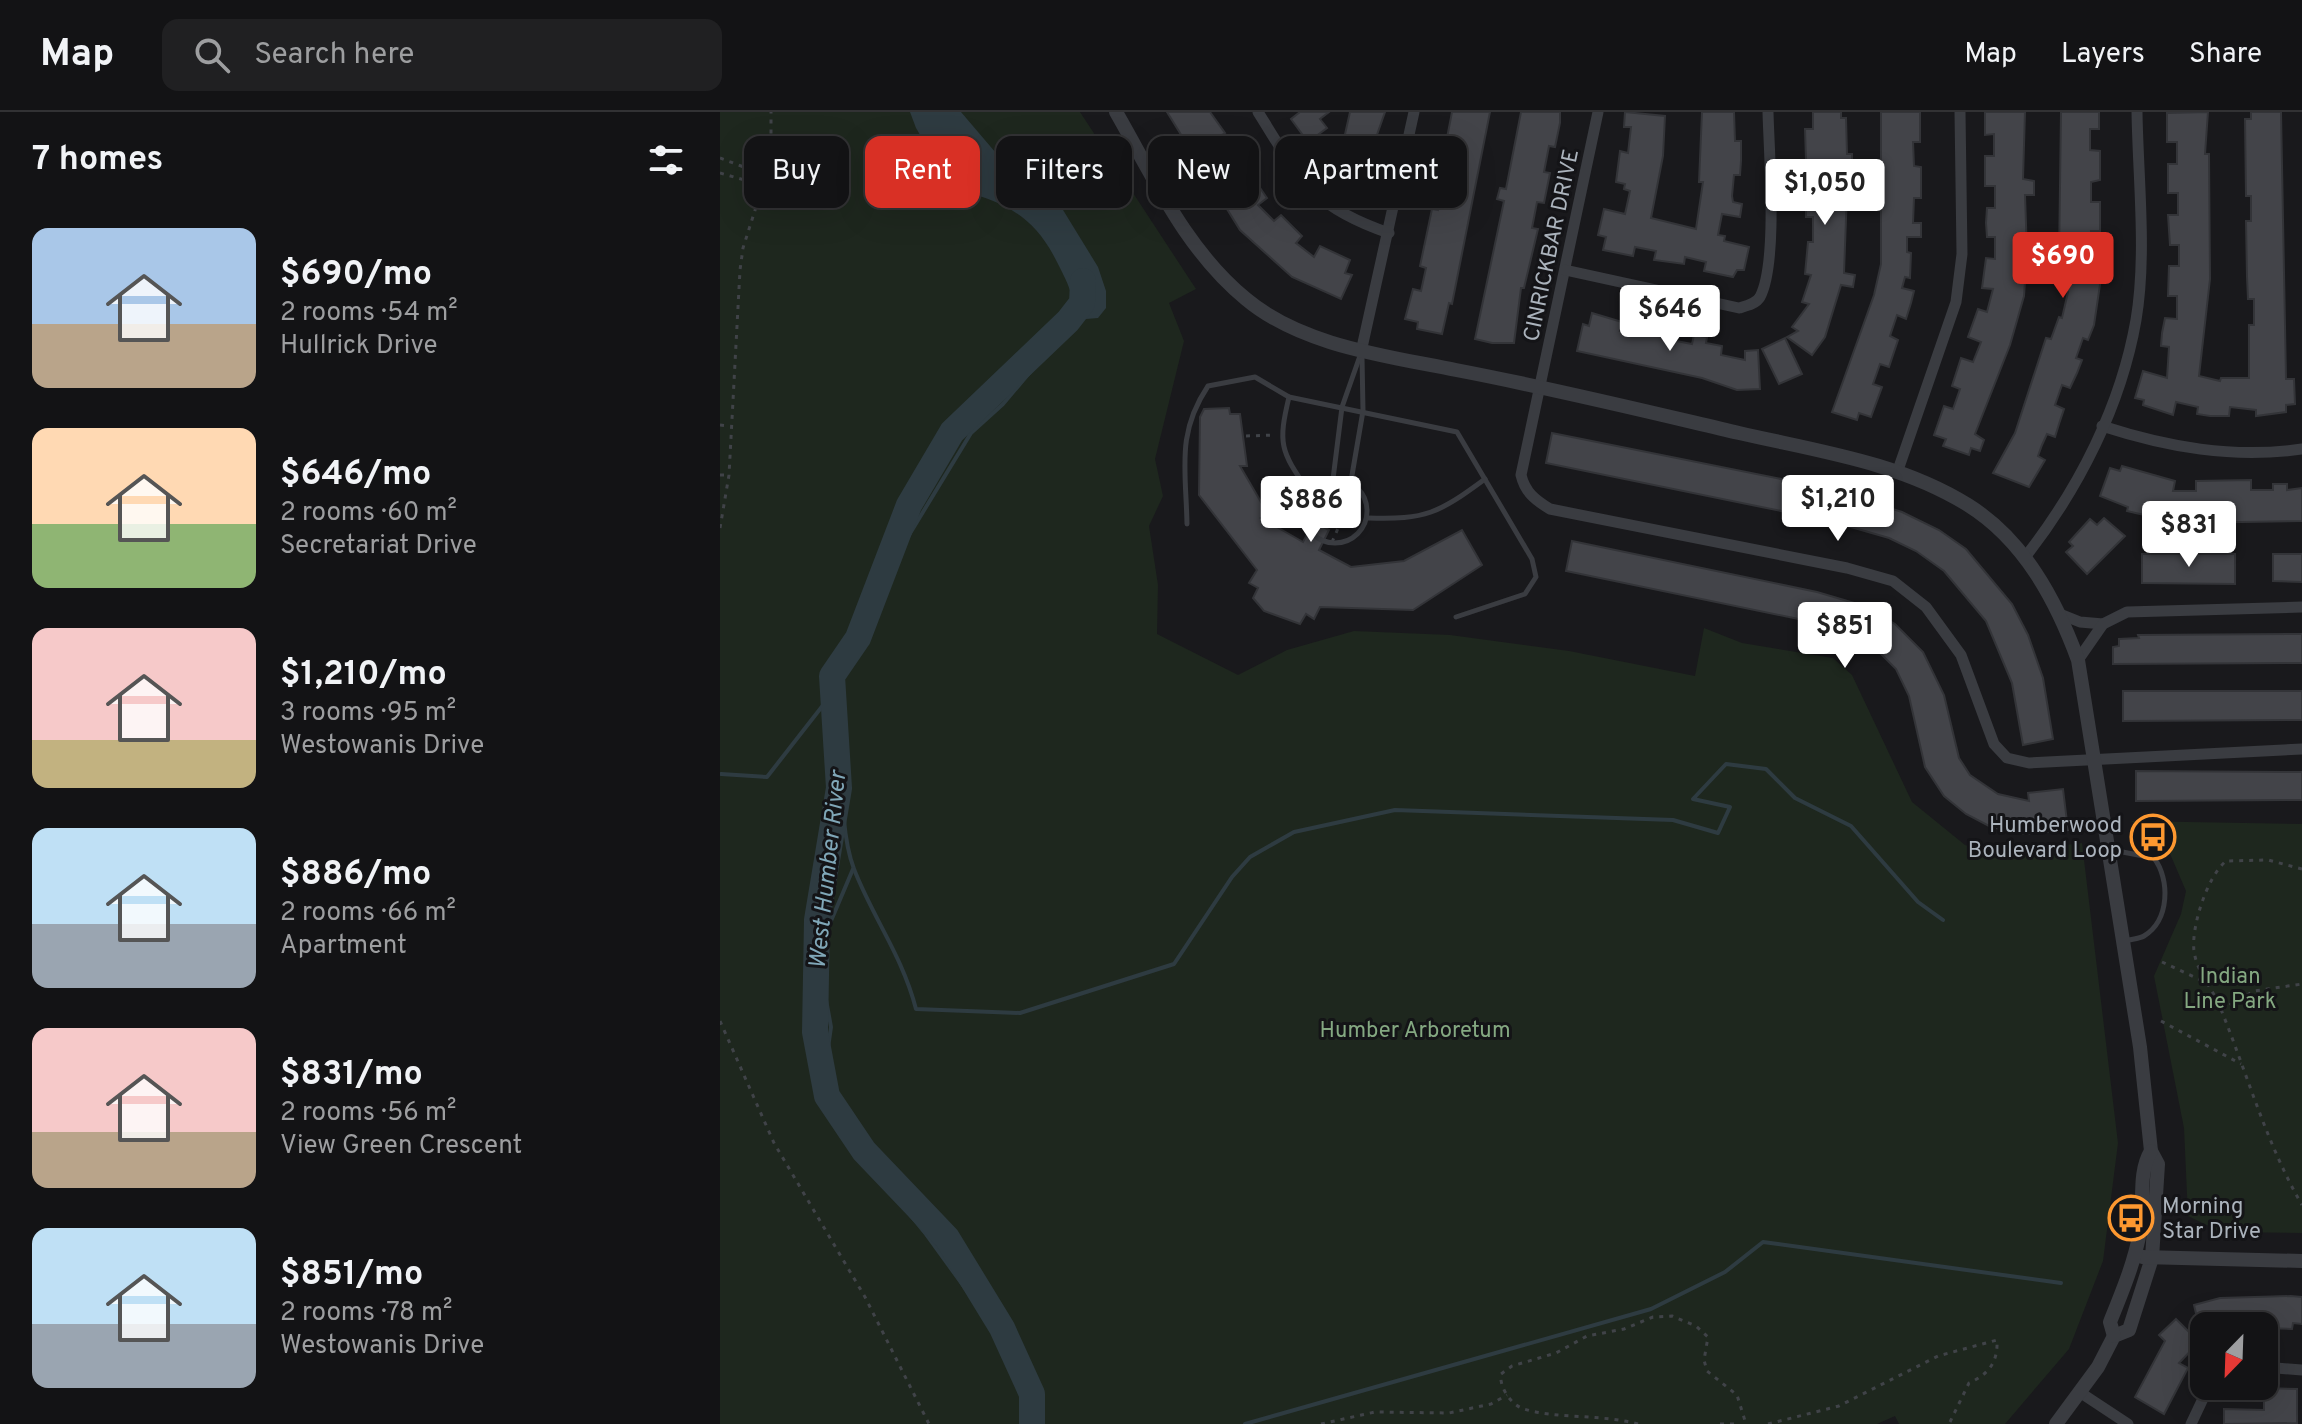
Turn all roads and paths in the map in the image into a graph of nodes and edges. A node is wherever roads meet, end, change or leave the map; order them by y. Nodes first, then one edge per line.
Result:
1 (771, 112) edge
2 (1116, 112) edge
3 (1258, 112) edge
4 (1414, 112) edge
5 (1598, 112) edge
6 (1768, 112) edge
7 (1960, 112) edge
8 (2137, 112) edge
9 (771, 136) edge
10 (720, 158) edge
11 (744, 167) edge
12 (720, 173) edge
13 (744, 180) edge
14 (755, 208) edge
15 (1389, 233) junction
16 (1565, 270) junction
17 (1361, 352) junction
18 (1540, 386) junction
19 (1289, 397) junction
20 (1342, 407) junction
21 (1363, 411) junction
22 (720, 425) edge
23 (730, 426) junction
24 (2102, 426) junction
25 (1280, 435) junction
26 (1246, 436) dead end
27 (2302, 449) edge
28 (1898, 470) junction
29 (720, 475) edge
30 (729, 475) junction
31 (1333, 479) junction
32 (1485, 479) junction
33 (1351, 481) junction
34 (1308, 490) junction
35 (1362, 494) junction
36 (1329, 499) junction
37 (1347, 508) junction
38 (1302, 509) junction
39 (1320, 516) junction
40 (1368, 518) junction
41 (1268, 520) dead end
42 (1187, 524) dead end
43 (1338, 524) junction
44 (720, 528) edge
45 (1308, 528) junction
46 (1332, 542) junction
47 (2026, 556) junction
48 (2302, 607) edge
49 (2060, 614) junction
50 (1456, 617) dead end
51 (2103, 624) junction
52 (2078, 660) junction
53 (2302, 749) edge
54 (2093, 758) junction
55 (2111, 849) junction
56 (2302, 869) edge
57 (2124, 941) junction
58 (2162, 962) dead end
59 (2206, 982) junction
60 (2302, 984) edge
61 (2221, 1010) junction
62 (720, 1021) edge
63 (2161, 1021) dead end
64 (2241, 1064) junction
65 (2151, 1151) junction
66 (2302, 1205) edge
67 (2135, 1257) junction
68 (2152, 1258) junction
69 (2302, 1261) edge
70 (2114, 1336) junction
71 (2278, 1368) edge
72 (2302, 1370) edge
73 (2081, 1393) junction
74 (1505, 1396) junction
75 (2202, 1400) edge
76 (1626, 1422) edge
77 (929, 1424) edge
78 (1321, 1424) edge
79 (1638, 1424) edge
80 (1720, 1424) edge
81 (1737, 1424) edge
82 (1746, 1424) edge
83 (1768, 1424) edge
84 (1949, 1424) edge
85 (2056, 1424) edge
86 (2128, 1424) edge
87 (2191, 1424) edge

1 - 9 path
2 - 17 street
3 - 15 street
4 - 15 street
5 - 16 street, CINRICKBAR DRIVE
6 - 16 street
7 - 28 street
8 - 24 street
10 - 11 path
12 - 13 path
14 - 23 path
15 - 17 street
16 - 18 street, CINRICKBAR DRIVE
17 - 18 street
17 - 20 lane
17 - 21 lane
18 - 28 street
18 - 54 street, CINRICKBAR DRIVE
19 - 20 lane
19 - 25 lane
19 - 42 lane
20 - 21 lane
20 - 31 lane
21 - 32 lane
21 - 33 lane
22 - 23 path
23 - 30 path
24 - 27 street
24 - 47 street
25 - 26 path
25 - 34 lane
28 - 47 street
29 - 30 path
30 - 44 path
31 - 33 lane
31 - 34 lane
31 - 36 path
32 - 40 lane
32 - 50 lane
33 - 35 lane
34 - 38 lane
35 - 37 path
35 - 40 lane
36 - 37 path
36 - 39 path
37 - 43 path
38 - 41 path
38 - 45 lane
39 - 43 path
39 - 45 path
40 - 46 lane
43 - 46 path
45 - 46 lane
47 - 49 street
48 - 51 street
49 - 51 street
49 - 52 street
51 - 52 street
52 - 54 street
53 - 54 street, CINRICKBAR DRIVE
54 - 55 street
55 - 57 street
55 - 57 lane
56 - 59 path
57 - 65 street
58 - 59 path
59 - 61 path
60 - 61 path
61 - 64 path
62 - 77 path
63 - 64 path
64 - 66 path
65 - 67 street
65 - 68 street
67 - 68 street
67 - 70 street
68 - 69 street
68 - 70 street
70 - 73 street
71 - 72 street
73 - 85 street
73 - 86 street
74 - 76 path
74 - 78 path
74 - 82 path
75 - 87 street
76 - 79 path
80 - 81 path
83 - 84 path

